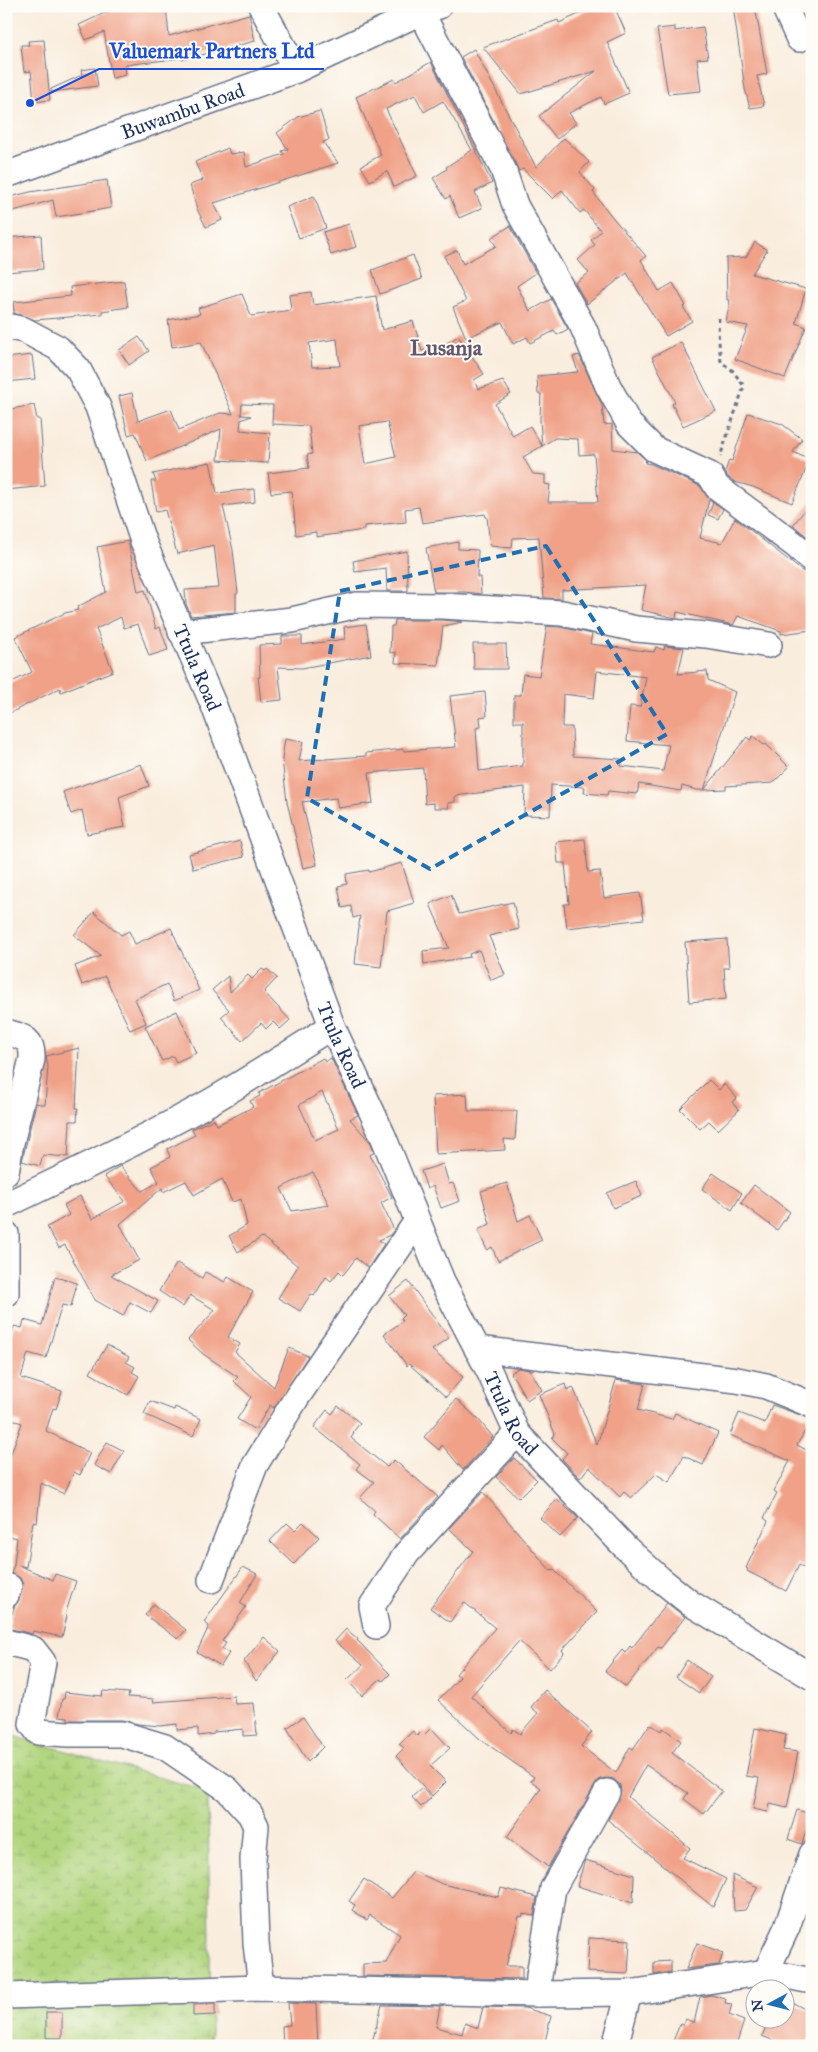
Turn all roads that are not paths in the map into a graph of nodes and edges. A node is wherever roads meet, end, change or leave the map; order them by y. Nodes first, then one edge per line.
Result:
1 (261, 6) edge
2 (784, 6) edge
3 (430, 9) edge
4 (799, 39) dead end
5 (296, 70) junction
6 (6, 175) edge
7 (6, 326) edge
8 (812, 560) edge
9 (181, 632) junction
10 (768, 645) dead end
11 (332, 1026) junction
12 (6, 1032) edge
13 (6, 1172) edge
14 (6, 1205) edge
15 (417, 1221) junction
16 (6, 1234) edge
17 (6, 1294) edge
18 (477, 1349) junction
19 (812, 1405) edge
20 (517, 1433) junction
21 (211, 1580) dead end
22 (376, 1626) dead end
23 (6, 1642) edge
24 (812, 1677) edge
25 (607, 1792) dead end
26 (812, 1854) edge
27 (766, 1972) junction
28 (812, 1981) edge
29 (261, 1988) junction
30 (629, 1993) junction
31 (538, 1994) junction
32 (6, 1996) edge
33 (615, 2046) edge

1 - 5 street
2 - 4 street
3 - 5 street, Buwambu Road
3 - 8 street
5 - 6 street, Buwambu Road
7 - 9 street, Ttula Road
9 - 10 street
9 - 11 street, Ttula Road
11 - 14 street
11 - 15 street, Ttula Road
12 - 13 street
15 - 18 street, Ttula Road
15 - 21 street
16 - 17 street
18 - 19 street
18 - 20 street, Ttula Road
20 - 22 street
20 - 24 street, Ttula Road
23 - 29 street
25 - 31 street
26 - 27 street
27 - 28 street
27 - 30 street
29 - 31 street
29 - 32 street
30 - 31 street
30 - 33 street

